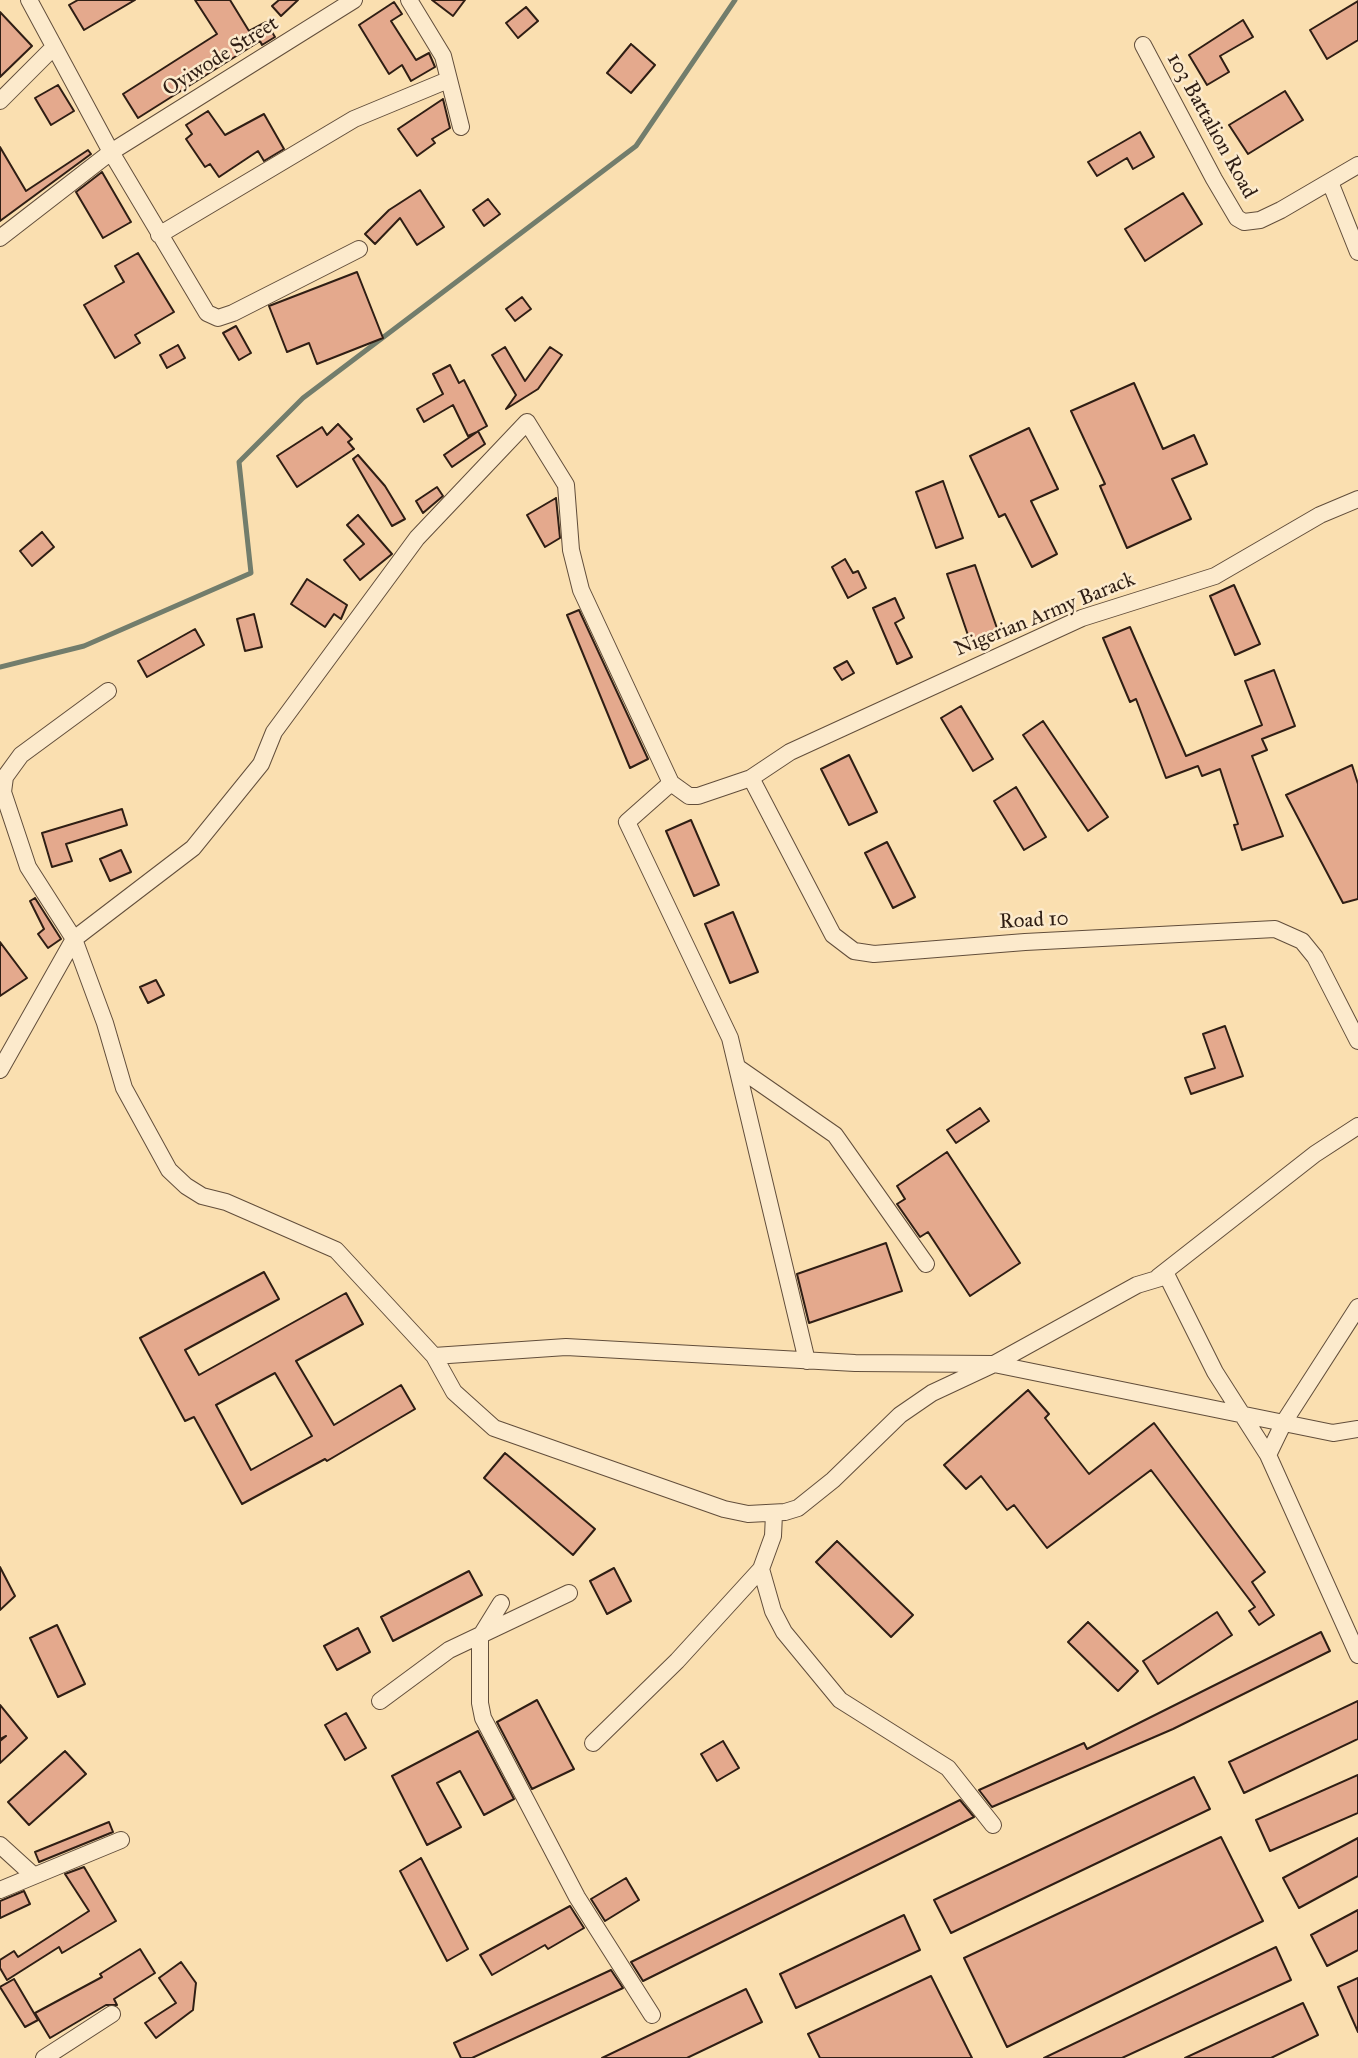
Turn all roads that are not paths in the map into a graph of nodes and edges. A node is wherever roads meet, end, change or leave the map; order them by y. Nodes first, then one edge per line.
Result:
1 (29, 0) edge
2 (354, 0) edge
3 (409, 0) edge
4 (1143, 45) dead end
5 (54, 47) junction
6 (448, 80) junction
7 (0, 101) edge
8 (461, 127) dead end
9 (111, 152) junction
10 (1358, 165) edge
11 (1330, 183) junction
12 (159, 235) junction
13 (0, 238) edge
14 (359, 249) dead end
15 (1358, 252) edge
16 (1358, 499) edge
17 (107, 691) dead end
18 (751, 778) junction
19 (671, 783) junction
20 (74, 939) junction
21 (1358, 1041) edge
22 (737, 1067) junction
23 (0, 1070) edge
24 (1358, 1126) edge
25 (926, 1264) dead end
26 (1158, 1277) junction
27 (1358, 1307) edge
28 (434, 1356) junction
29 (807, 1361) junction
30 (994, 1364) junction
31 (1242, 1412) junction
32 (1284, 1422) junction
33 (1358, 1429) edge
34 (1269, 1455) junction
35 (774, 1514) junction
36 (761, 1569) junction
37 (569, 1593) dead end
38 (501, 1603) dead end
39 (480, 1637) junction
40 (1358, 1655) edge
41 (380, 1701) dead end
42 (593, 1743) dead end
43 (993, 1825) dead end
44 (121, 1840) dead end
45 (0, 1844) edge
46 (33, 1875) junction
47 (0, 1890) edge
48 (112, 2014) dead end
49 (652, 2015) dead end
50 (44, 2058) edge

1 - 5 street
2 - 9 street, Oyiwode Street
3 - 6 street
4 - 11 street, 103 Battalion Road
5 - 7 street
5 - 9 street
6 - 8 street
6 - 12 street
9 - 12 street
9 - 13 street, Oyiwode Street
10 - 11 street, 103 Battalion Road
11 - 15 street
12 - 14 street
16 - 18 street, Nigerian Army Barack
17 - 20 street
18 - 19 street, Nigerian Army Barack
18 - 21 street, Road 10
19 - 20 street
19 - 22 street
20 - 23 street
20 - 28 street
22 - 25 street
22 - 29 street
24 - 26 street
26 - 30 street
26 - 31 street
27 - 32 street
28 - 29 street
28 - 35 street
29 - 30 street
30 - 31 street
30 - 35 street
31 - 32 street
31 - 34 street
32 - 33 street
32 - 34 street
34 - 40 street
35 - 36 street
36 - 42 street
36 - 43 street
37 - 39 street
38 - 39 street
39 - 41 street
39 - 49 street
44 - 46 street
45 - 46 street
46 - 47 street
48 - 50 street

